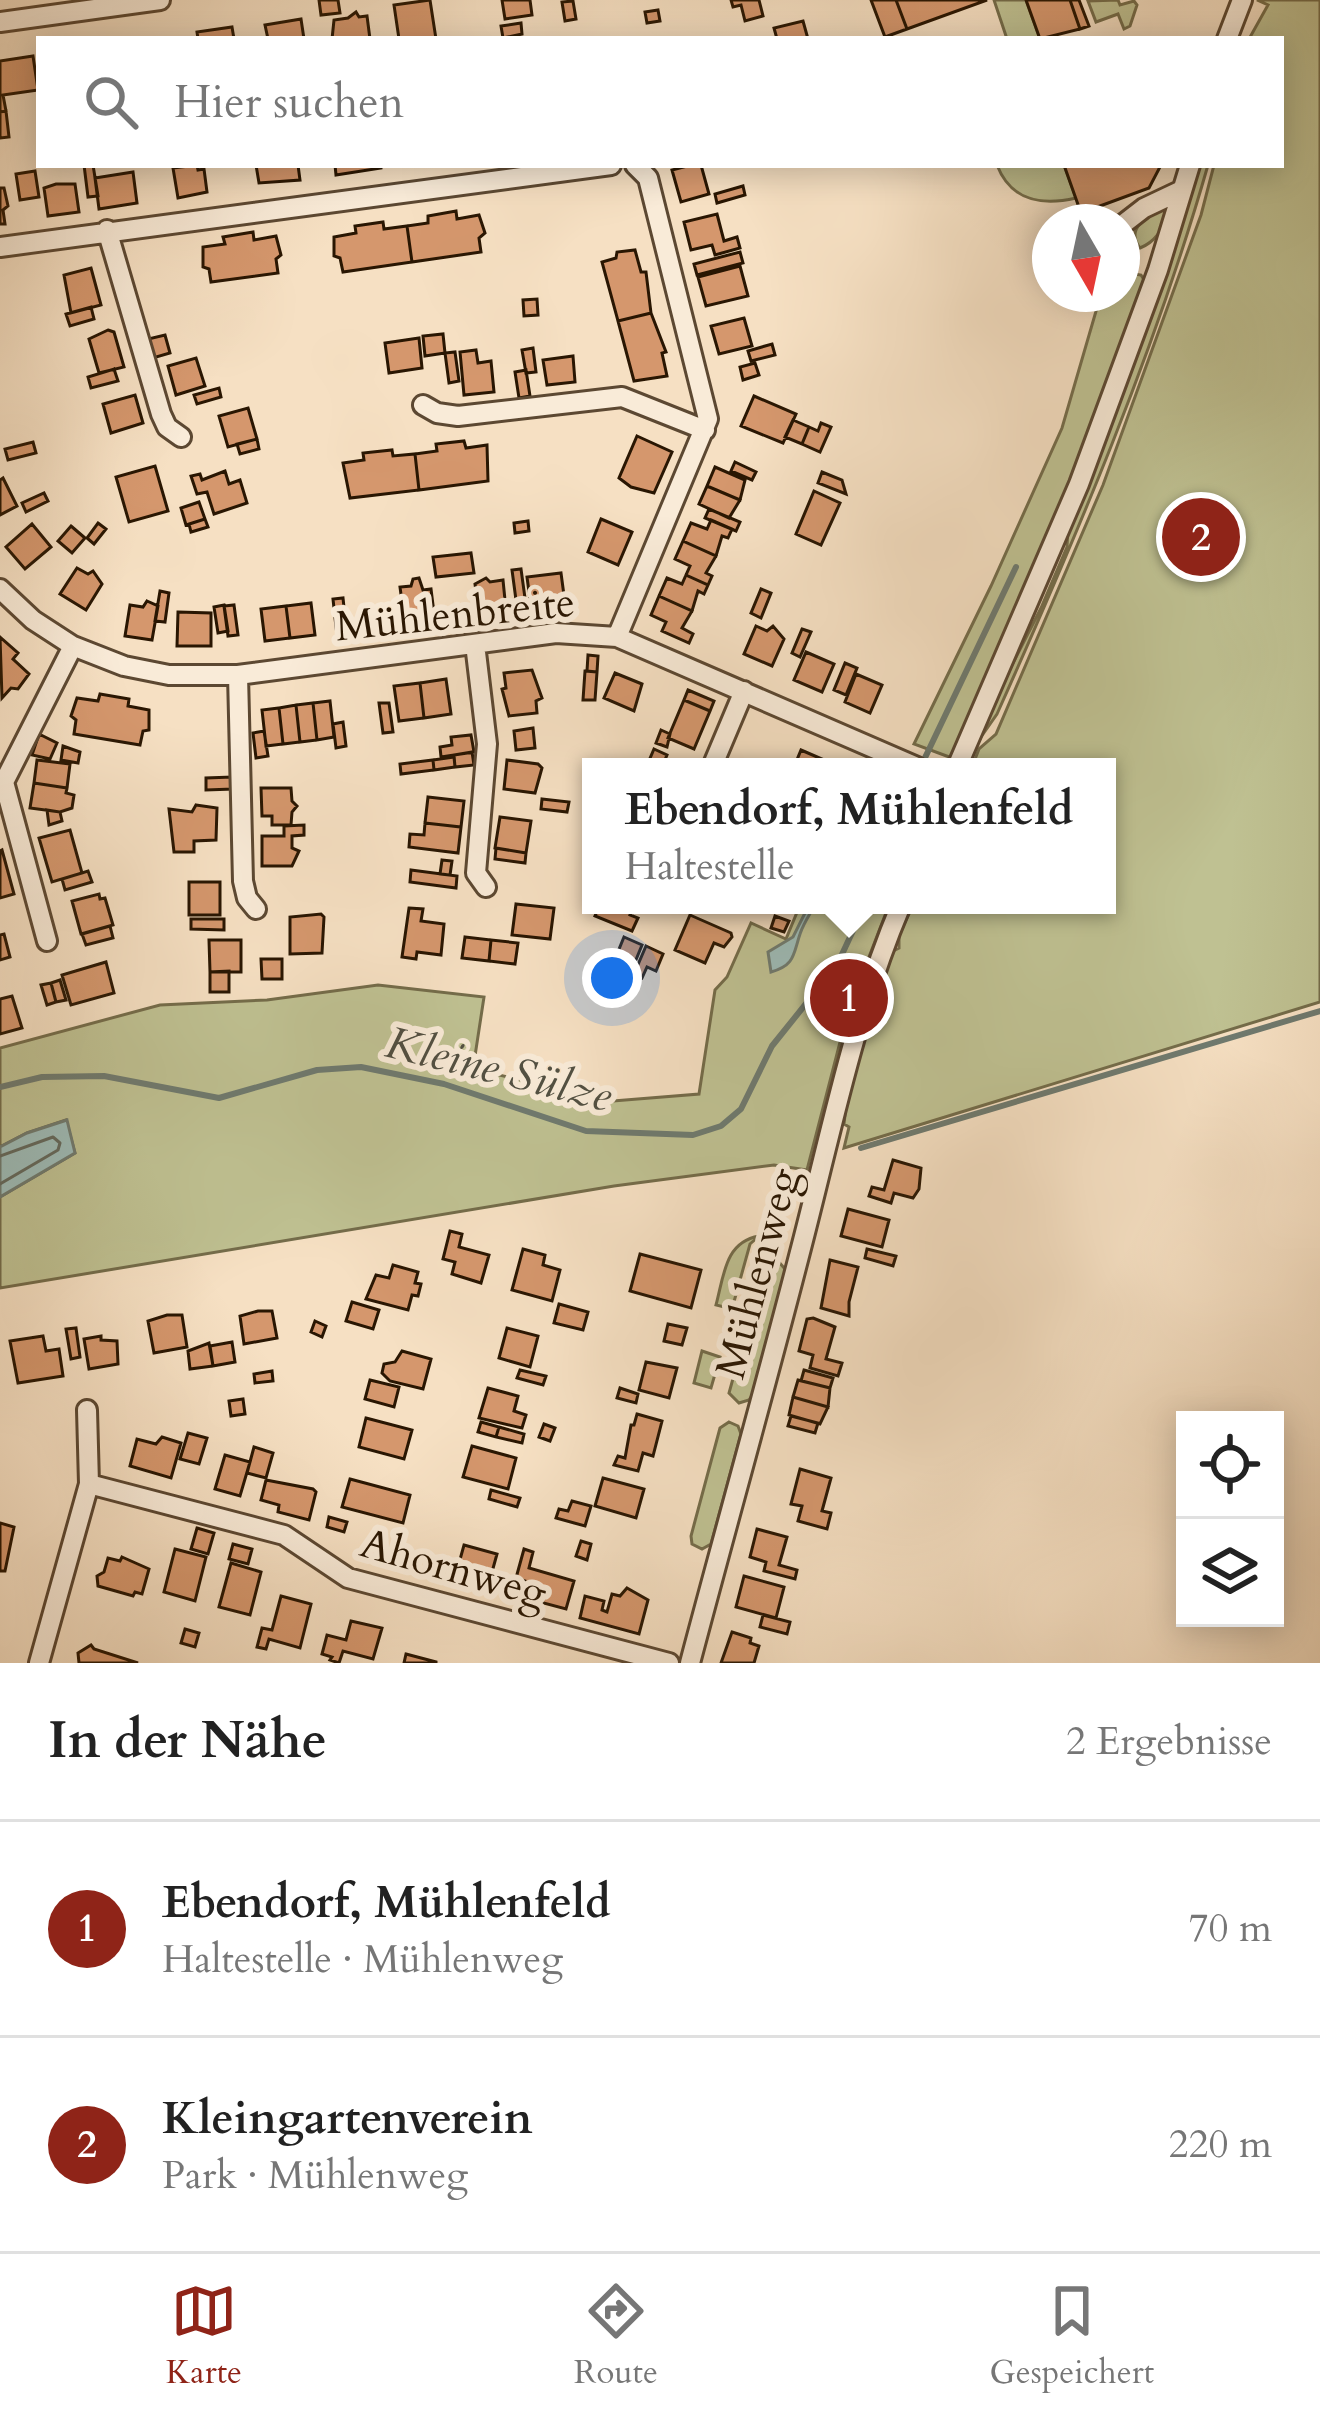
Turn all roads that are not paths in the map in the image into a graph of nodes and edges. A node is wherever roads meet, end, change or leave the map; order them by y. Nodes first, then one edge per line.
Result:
1 (160, 0) edge
2 (1242, 0) edge
3 (0, 22) edge
4 (1228, 36) edge
5 (588, 168) edge
6 (638, 168) edge
7 (1189, 168) edge
8 (1182, 190) junction
9 (1140, 211) edge
10 (107, 230) junction
11 (0, 247) edge
12 (423, 405) dead end
13 (705, 430) junction
14 (181, 437) dead end
15 (0, 589) edge
16 (617, 638) junction
17 (475, 644) junction
18 (73, 646) junction
19 (238, 675) junction
20 (744, 691) junction
21 (716, 758) edge
22 (897, 758) edge
23 (961, 758) edge
24 (486, 887) dead end
25 (256, 909) dead end
26 (897, 914) edge
27 (47, 941) dead end
28 (87, 1410) dead end
29 (89, 1484) junction
30 (39, 1663) edge
31 (669, 1663) edge
32 (690, 1663) edge

1 - 3 street
2 - 4 street
5 - 10 street
6 - 13 street
7 - 8 street
8 - 9 street
8 - 23 street
10 - 11 street
10 - 14 street
12 - 13 street
13 - 16 street
15 - 18 street, Mühlenbreite
16 - 17 street, Mühlenbreite
16 - 20 street, Mühlenbreite
17 - 19 street, Mühlenbreite
17 - 24 street
18 - 19 street, Mühlenbreite
18 - 27 street
19 - 25 street
20 - 21 street
20 - 22 street, Mühlenbreite
26 - 32 street, Mühlenweg
28 - 29 street
29 - 30 street
29 - 31 street, Ahornweg

